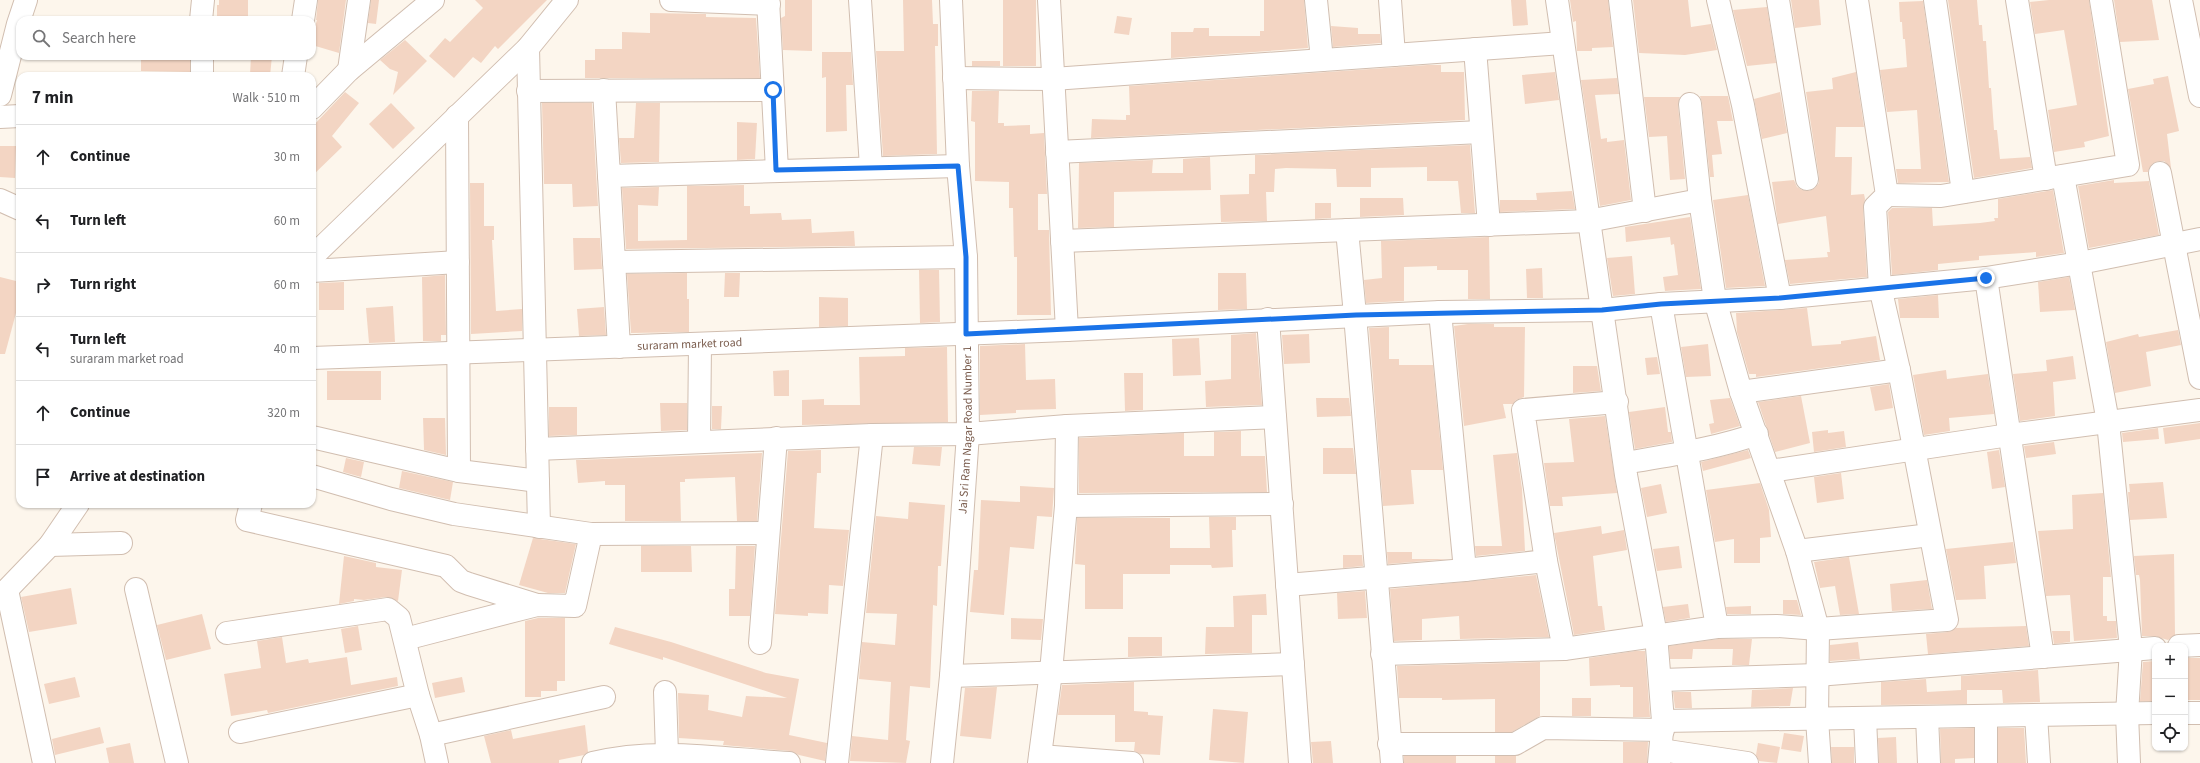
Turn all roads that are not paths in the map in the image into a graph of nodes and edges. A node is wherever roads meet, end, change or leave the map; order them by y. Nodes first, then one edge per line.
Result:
1 (26, 0) edge
2 (203, 0) edge
3 (306, 0) edge
4 (359, 0) edge
5 (433, 0) edge
6 (567, 0) edge
7 (671, 0) edge
8 (860, 0) edge
9 (951, 0) edge
10 (1049, 0) edge
11 (1316, 0) edge
12 (1390, 0) edge
13 (1557, 0) edge
14 (1620, 0) edge
15 (1718, 0) edge
16 (1778, 0) edge
17 (1857, 0) edge
18 (1935, 0) edge
19 (2017, 0) edge
20 (2101, 0) edge
21 (2181, 0) edge
22 (768, 2) edge
23 (21, 16) edge
24 (202, 16) edge
25 (304, 16) edge
26 (16, 35) edge
27 (1563, 43) junction
28 (528, 48) junction
29 (1475, 49) junction
30 (1394, 55) junction
31 (202, 60) edge
32 (295, 60) edge
33 (1322, 60) junction
34 (349, 70) junction
35 (202, 72) edge
36 (294, 72) edge
37 (954, 78) junction
38 (1053, 79) junction
39 (604, 90) junction
40 (773, 90) junction
41 (528, 91) junction
42 (0, 95) edge
43 (2200, 96) edge
44 (316, 104) edge
45 (1690, 104) dead end
46 (16, 116) edge
47 (457, 116) junction
48 (0, 117) edge
49 (1481, 132) junction
50 (1057, 152) junction
51 (958, 166) junction
52 (871, 167) junction
53 (776, 170) junction
54 (2160, 173) dead end
55 (609, 176) junction
56 (2055, 177) junction
57 (1807, 179) dead end
58 (1964, 192) junction
59 (1887, 195) junction
60 (0, 200) edge
61 (1700, 200) junction
62 (16, 207) edge
63 (1645, 211) junction
64 (1588, 221) junction
65 (1489, 225) junction
66 (1347, 230) junction
67 (2200, 239) edge
68 (1062, 241) junction
69 (2174, 245) junction
70 (316, 253) edge
71 (966, 257) junction
72 (458, 262) junction
73 (614, 262) junction
74 (2080, 264) junction
75 (316, 271) edge
76 (1986, 278) junction
77 (1880, 287) junction
78 (1780, 298) junction
79 (1715, 300) junction
80 (1661, 304) junction
81 (1602, 310) junction
82 (1440, 312) junction
83 (1356, 315) junction
84 (1268, 319) junction
85 (1067, 330) junction
86 (966, 334) junction
87 (700, 344) junction
88 (619, 347) junction
89 (535, 350) junction
90 (458, 353) junction
91 (316, 358) edge
92 (1899, 370) junction
93 (2200, 378) edge
94 (1741, 392) junction
95 (1617, 402) junction
96 (2200, 410) edge
97 (1275, 417) junction
98 (2108, 422) junction
99 (1067, 426) junction
100 (872, 434) junction
101 (968, 434) junction
102 (1757, 434) junction
103 (2009, 435) junction
104 (316, 438) edge
105 (776, 438) junction
106 (699, 442) junction
107 (537, 448) junction
108 (1913, 450) junction
109 (1687, 452) junction
110 (1625, 463) junction
111 (459, 471) junction
112 (1770, 471) junction
113 (316, 477) edge
114 (538, 481) junction
115 (1282, 504) junction
116 (1066, 506) junction
117 (75, 508) edge
118 (250, 508) edge
119 (539, 527) junction
120 (768, 533) junction
121 (591, 534) junction
122 (1930, 535) junction
123 (122, 543) dead end
124 (50, 545) junction
125 (1797, 551) junction
126 (1546, 561) junction
127 (1465, 570) junction
128 (1376, 578) junction
129 (1287, 585) junction
130 (136, 589) dead end
131 (3, 594) edge
132 (537, 605) junction
133 (1717, 627) junction
134 (1818, 629) junction
135 (227, 633) dead end
136 (1656, 635) junction
137 (405, 639) junction
138 (760, 643) dead end
139 (2200, 645) edge
140 (2188, 646) edge
141 (2152, 648) edge
142 (2131, 649) junction
143 (1564, 650) junction
144 (1382, 654) junction
145 (2043, 657) junction
146 (1293, 664) junction
147 (1051, 672) junction
148 (1817, 675) junction
149 (951, 676) junction
150 (1661, 680) junction
151 (665, 692) dead end
152 (418, 695) junction
153 (604, 697) dead end
154 (2152, 713) edge
155 (2188, 713) edge
156 (2200, 713) edge
157 (2127, 714) junction
158 (2036, 715) junction
159 (1986, 716) junction
160 (1926, 717) junction
161 (1865, 718) junction
162 (1817, 719) junction
163 (240, 732) dead end
164 (431, 736) junction
165 (1661, 741) edge
166 (667, 754) junction
167 (1391, 754) edge
168 (1039, 759) edge
169 (693, 760) edge
170 (44, 763) edge
171 (177, 763) edge
172 (437, 763) edge
173 (593, 763) edge
174 (789, 763) edge
175 (837, 763) edge
176 (942, 763) edge
177 (1132, 763) edge
178 (1300, 763) edge
179 (1747, 763) edge
180 (1820, 763) edge
181 (1867, 763) edge
182 (1929, 763) edge
183 (1986, 763) edge
184 (2039, 763) edge
185 (2129, 763) edge

1 - 23 street
2 - 24 street
3 - 25 street
4 - 34 street
5 - 34 street
6 - 28 street
7 - 22 street
8 - 52 street
9 - 37 street, Jai Sri Ram Nagar Road Number 1
10 - 38 street
11 - 33 street
12 - 30 street
13 - 27 street
14 - 63 street
15 - 78 street
16 - 57 street
17 - 59 street
18 - 58 street
19 - 56 street
20 - 56 street
21 - 43 street
22 - 40 street
26 - 42 street
27 - 29 street
27 - 64 street
28 - 41 street
28 - 47 street
29 - 30 street
29 - 49 street
30 - 33 street
31 - 35 street
32 - 36 street
33 - 38 street
34 - 44 street
37 - 38 street
37 - 51 street, Jai Sri Ram Nagar Road Number 1
38 - 50 street
39 - 40 street
39 - 41 street
39 - 55 street
40 - 53 street
41 - 89 street
45 - 61 street
46 - 48 street
47 - 70 street
47 - 72 street
49 - 50 street
49 - 65 street
50 - 68 street
51 - 52 street
51 - 71 street, Jai Sri Ram Nagar Road Number 1
52 - 53 street
53 - 55 street
54 - 69 street
55 - 73 street
56 - 58 street
56 - 74 street
58 - 59 street
59 - 77 street
60 - 62 street
61 - 63 street
61 - 79 street
63 - 64 street
64 - 65 street
64 - 81 street
65 - 66 street
66 - 68 street
66 - 83 street
67 - 69 street, suraram market road
68 - 85 street
69 - 74 street, suraram market road
69 - 93 street
71 - 73 street
71 - 86 street, Jai Sri Ram Nagar Road Number 1
72 - 75 street
72 - 90 street
73 - 88 street
74 - 76 street, suraram market road
74 - 98 street
76 - 77 street, suraram market road
76 - 103 street
77 - 78 street, suraram market road
77 - 92 street
78 - 79 street, suraram market road
79 - 80 street, suraram market road
79 - 94 street
80 - 81 street, suraram market road
80 - 109 street
81 - 82 street, suraram market road
81 - 95 street
82 - 83 street, suraram market road
82 - 127 street
83 - 84 street, suraram market road
83 - 128 street
84 - 85 street, suraram market road
84 - 97 street
85 - 86 street, suraram market road
86 - 87 street, suraram market road
86 - 101 street, Jai Sri Ram Nagar Road Number 1
87 - 88 street, suraram market road
87 - 106 street
88 - 89 street, suraram market road
89 - 90 street, suraram market road
89 - 107 street
90 - 91 street, suraram market road
90 - 111 street
92 - 94 street
92 - 108 street
94 - 102 street
95 - 110 street
95 - 126 street
96 - 98 street
97 - 99 street
97 - 115 street
98 - 103 street
98 - 142 street
99 - 101 street
99 - 116 street
100 - 101 street
100 - 105 street
100 - 175 street
101 - 149 street, Jai Sri Ram Nagar Road Number 1
102 - 109 street
102 - 112 street
103 - 108 street
103 - 145 street
104 - 111 street
105 - 106 street
105 - 120 street
106 - 107 street
107 - 114 street
108 - 112 street
108 - 122 street
109 - 110 street
109 - 133 street
110 - 136 street
111 - 114 street
112 - 125 street
113 - 119 street
114 - 119 street
115 - 116 street
115 - 129 street
116 - 147 street
117 - 124 street
118 - 132 street
119 - 121 street
120 - 121 street
120 - 138 street
121 - 132 street
122 - 125 street
122 - 134 street
123 - 124 street
124 - 131 street
125 - 134 street
126 - 127 street
126 - 143 street
127 - 128 street
128 - 129 street
128 - 144 street
129 - 146 street
130 - 171 street
131 - 170 street
132 - 137 street
133 - 134 street
133 - 136 street
134 - 148 street
135 - 137 street
136 - 143 street
136 - 150 street
137 - 152 street
139 - 140 street
141 - 142 street
142 - 145 street
142 - 157 street
143 - 144 street
144 - 167 street
145 - 148 street
146 - 147 street
146 - 178 street
147 - 149 street
147 - 168 street
148 - 150 street
148 - 162 street
149 - 176 street, Jai Sri Ram Nagar Road Number 1
150 - 165 street
151 - 166 street
152 - 163 street
152 - 164 street
153 - 164 street
154 - 157 street
155 - 156 street
157 - 158 street
157 - 185 street
158 - 159 street
158 - 184 street
159 - 160 street
159 - 183 street
160 - 161 street
160 - 182 street
161 - 162 street
161 - 181 street
162 - 165 street
162 - 180 street
164 - 172 street
165 - 167 street
165 - 179 street
166 - 169 street
166 - 173 street
168 - 177 street
169 - 174 street

